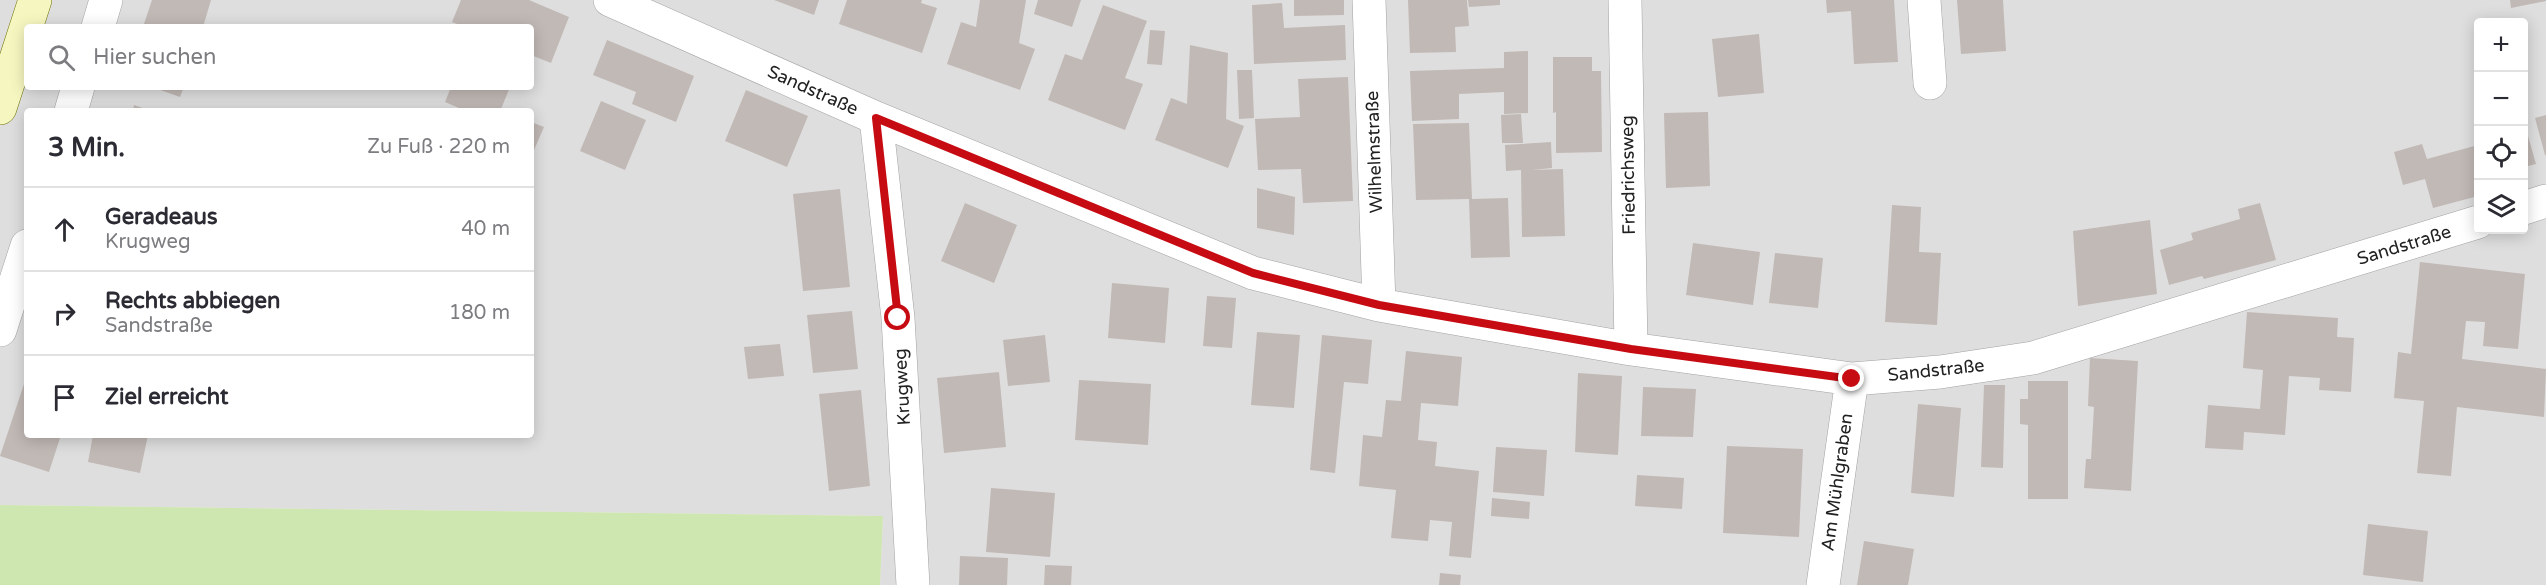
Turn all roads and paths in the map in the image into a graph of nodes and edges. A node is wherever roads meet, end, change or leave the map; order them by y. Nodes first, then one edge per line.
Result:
1 (35, 0) edge
2 (106, 0) edge
3 (610, 0) edge
4 (1369, 0) edge
5 (1625, 0) edge
6 (1924, 0) edge
7 (27, 24) edge
8 (99, 24) edge
9 (24, 34) edge
10 (1930, 83) dead end
11 (77, 90) edge
12 (0, 108) edge
13 (72, 108) edge
14 (876, 118) junction
15 (2546, 201) edge
16 (2528, 206) edge
17 (2474, 223) edge
18 (24, 255) edge
19 (1379, 305) junction
20 (0, 330) edge
21 (1631, 349) junction
22 (1852, 379) junction
23 (913, 585) edge
24 (1823, 585) edge

1 - 7 main road
2 - 8 street
3 - 14 street, Sandstraße
4 - 19 street, Wilhelmstraße
5 - 21 street, Friedrichsweg
6 - 10 street
9 - 12 main road
11 - 13 street
14 - 19 street, Sandstraße
14 - 23 street, Krugweg
15 - 16 street
17 - 22 street, Sandstraße
18 - 20 street
19 - 21 street, Sandstraße
21 - 22 street, Sandstraße
22 - 24 street, Am Mühlgraben

